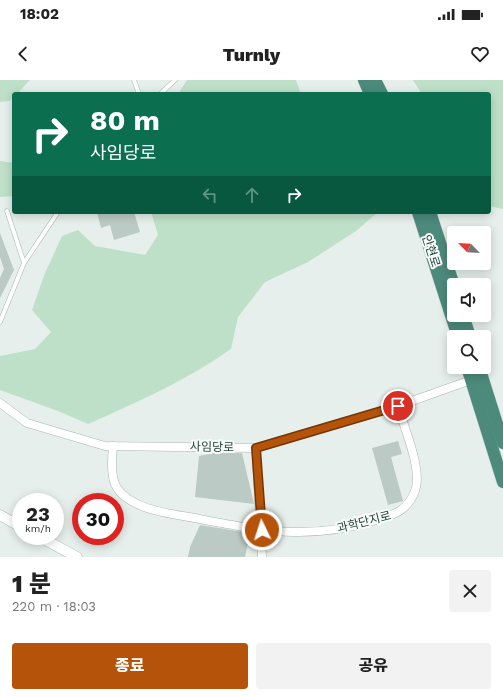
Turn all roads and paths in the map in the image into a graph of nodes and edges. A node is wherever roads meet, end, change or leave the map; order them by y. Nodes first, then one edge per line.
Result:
1 (134, 80) edge
2 (175, 80) edge
3 (364, 80) edge
4 (376, 80) edge
5 (138, 92) edge
6 (162, 92) edge
7 (369, 92) edge
8 (381, 92) edge
9 (7, 211) dead end
10 (57, 214) edge
11 (419, 214) edge
12 (431, 214) edge
13 (24, 263) junction
14 (451, 278) edge
15 (0, 322) edge
16 (456, 330) edge
17 (478, 374) edge
18 (0, 403) edge
19 (398, 406) junction
20 (503, 442) edge
21 (113, 446) junction
22 (256, 448) junction
23 (503, 482) edge
24 (0, 515) edge
25 (12, 521) edge
26 (262, 530) junction
27 (55, 545) edge
28 (77, 557) edge
29 (262, 557) edge

1 - 5 lane
2 - 6 lane
3 - 7 highway
4 - 8 highway
9 - 13 lane
10 - 13 lane
11 - 16 highway, 안현로
12 - 14 highway, 안현로
13 - 15 lane
17 - 19 street, 사임당로
17 - 20 highway
17 - 23 highway
18 - 21 street, 사임당로
19 - 22 street, 사임당로
19 - 26 street, 과학단지로
21 - 22 street, 사임당로
21 - 26 street, 과학단지로
22 - 26 street
24 - 25 street
26 - 29 street
27 - 28 street

